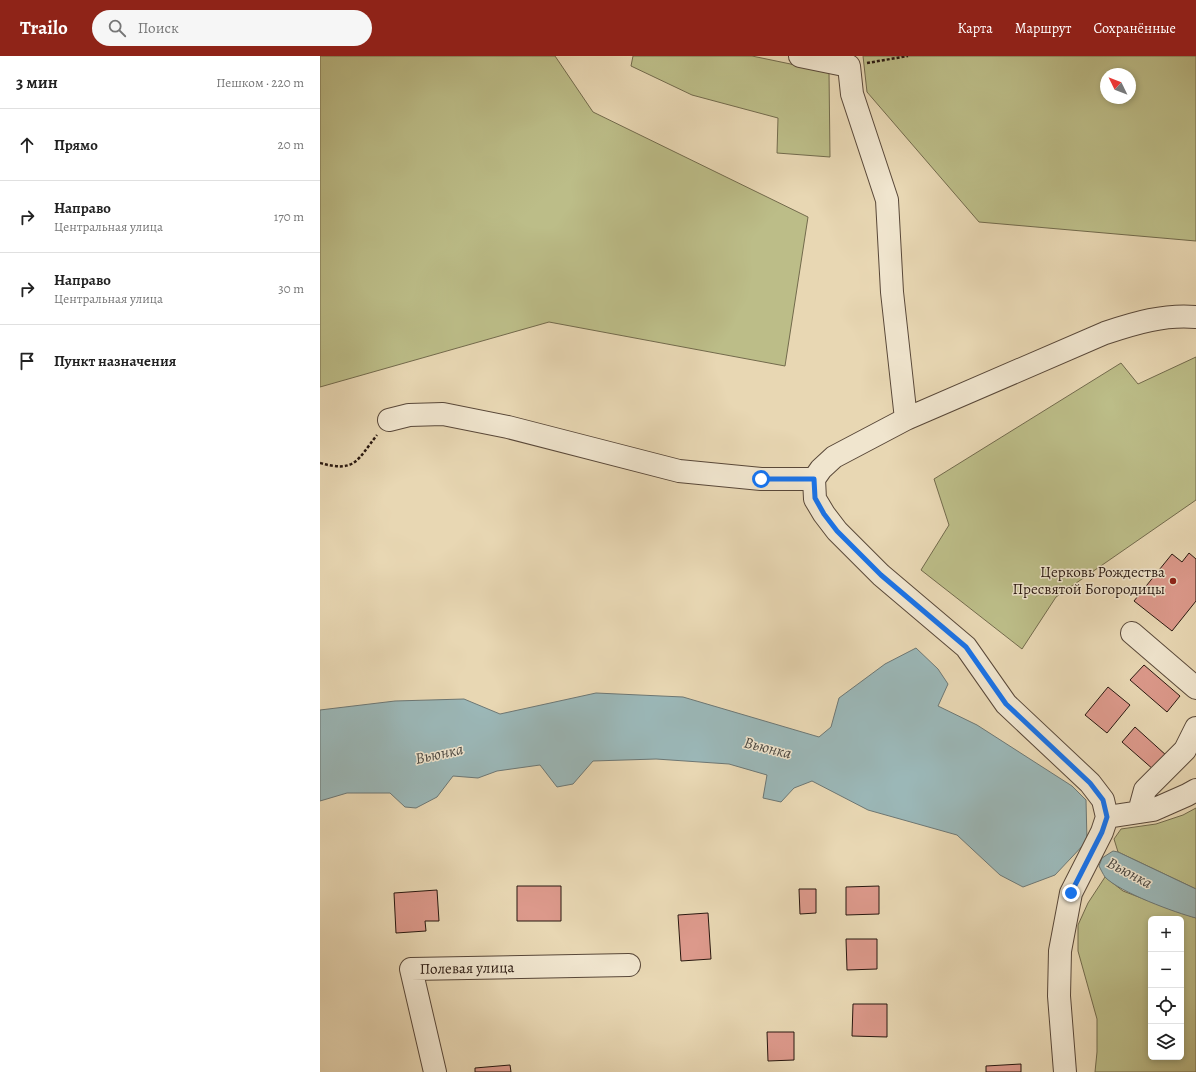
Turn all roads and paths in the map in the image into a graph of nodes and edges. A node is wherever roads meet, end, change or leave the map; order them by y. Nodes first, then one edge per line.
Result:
1 (800, 56) edge
2 (908, 56) edge
3 (849, 66) junction
4 (1196, 317) edge
5 (906, 419) junction
6 (389, 420) joint
7 (320, 463) edge
8 (814, 479) junction
9 (1132, 633) dead end
10 (1196, 688) edge
11 (1196, 728) edge
12 (1196, 790) edge
13 (1139, 812) junction
14 (1105, 825) junction
15 (629, 965) dead end
16 (435, 1072) edge
17 (1065, 1072) edge

1 - 3 street
2 - 3 path
3 - 5 street
4 - 5 street
5 - 8 street
6 - 7 path
6 - 8 street
8 - 14 street
9 - 10 street
11 - 13 street
12 - 13 street
13 - 14 street
14 - 17 street
15 - 16 street, Полевая улица

